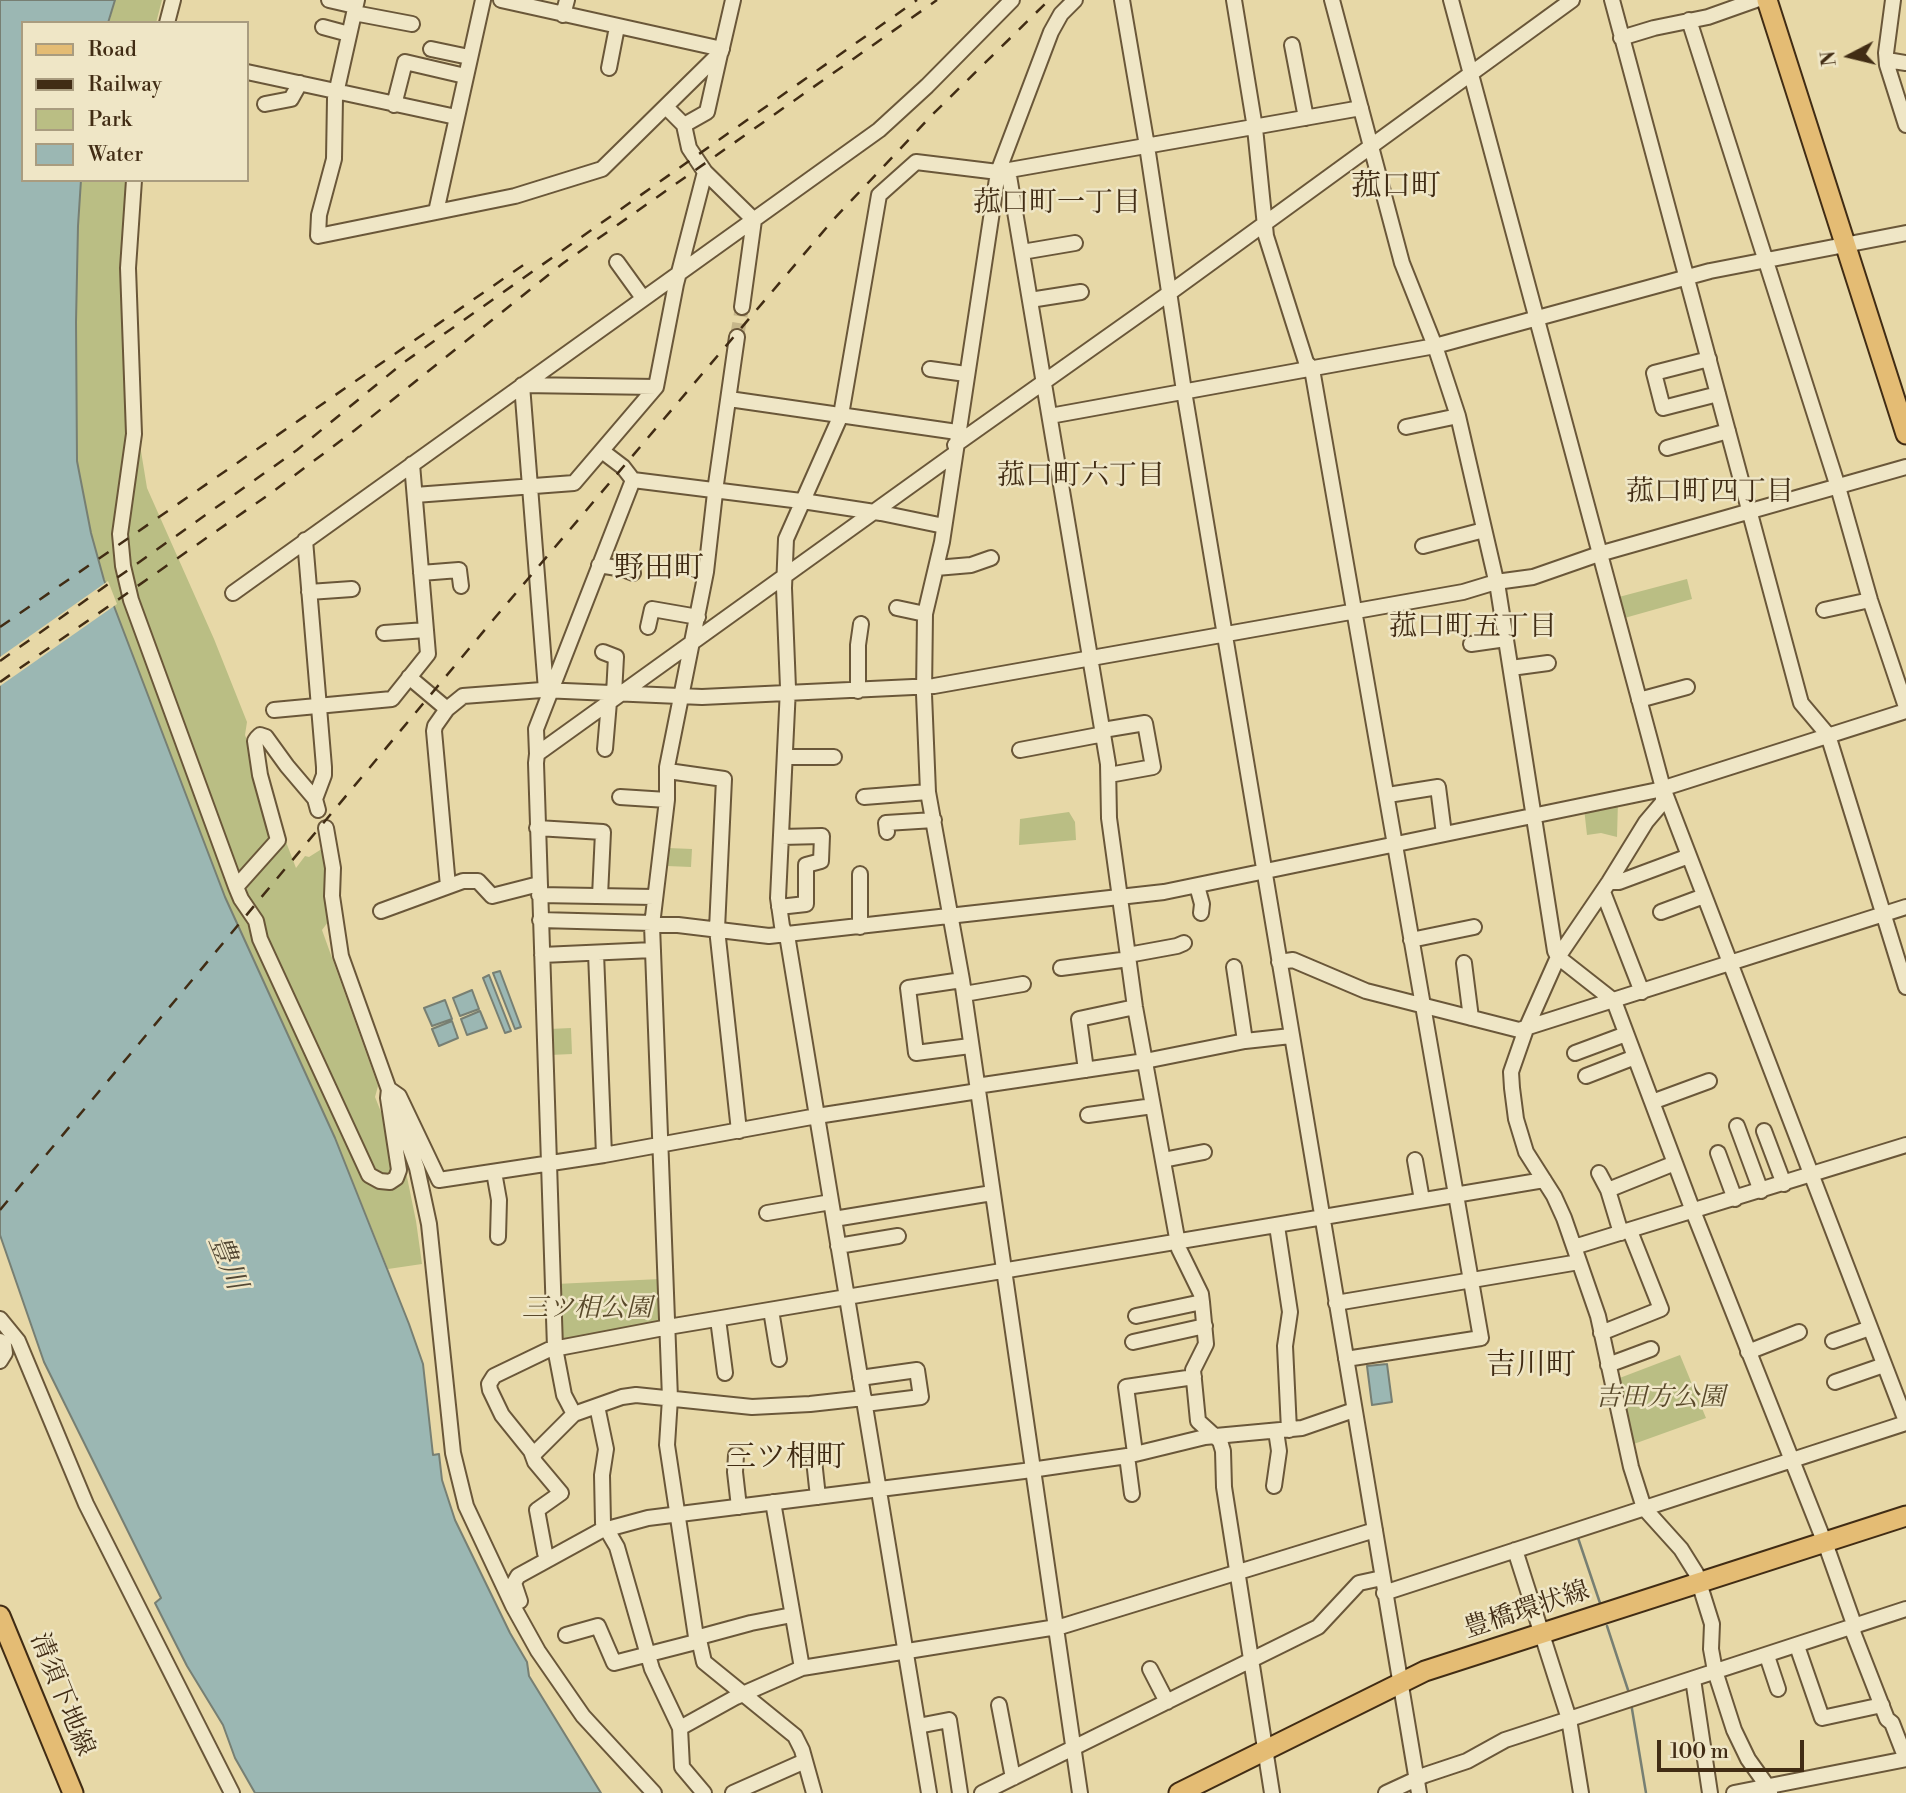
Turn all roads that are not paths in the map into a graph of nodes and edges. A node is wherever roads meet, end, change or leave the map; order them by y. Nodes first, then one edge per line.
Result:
1 (173, 0) edge
2 (329, 0) edge
3 (483, 0) edge
4 (501, 0) edge
5 (567, 0) edge
6 (733, 0) edge
7 (1012, 0) edge
8 (1075, 0) edge
9 (1122, 0) edge
10 (1234, 0) edge
11 (1332, 0) edge
12 (1451, 0) edge
13 (1572, 0) edge
14 (1612, 0) edge
15 (1756, 0) edge
16 (1767, 0) edge
17 (1780, 0) edge
18 (1894, 0) edge
19 (526, 3) edge
20 (355, 6) edge
21 (563, 15) junction
22 (1689, 20) junction
23 (168, 21) edge
24 (412, 24) dead end
25 (323, 27) dead end
26 (617, 27) junction
27 (349, 34) junction
28 (1621, 38) junction
29 (1292, 45) dead end
30 (431, 49) dead end
31 (721, 51) junction
32 (469, 57) junction
33 (1887, 60) junction
34 (1906, 63) edge
35 (609, 68) dead end
36 (248, 72) edge
37 (1471, 72) junction
38 (465, 76) junction
39 (300, 83) junction
40 (337, 91) junction
41 (265, 104) dead end
42 (394, 105) junction
43 (666, 107) junction
44 (1361, 108) junction
45 (456, 117) junction
46 (1306, 118) junction
47 (684, 125) junction
48 (1906, 125) edge
49 (1255, 128) junction
50 (1372, 145) junction
51 (1147, 146) junction
52 (1003, 171) junction
53 (705, 172) junction
54 (134, 182) edge
55 (436, 212) junction
56 (754, 219) junction
57 (1264, 224) junction
58 (1906, 233) edge
59 (1075, 243) dead end
60 (1851, 244) junction
61 (1022, 252) junction
62 (1765, 260) junction
63 (617, 262) dead end
64 (679, 273) junction
65 (1687, 278) junction
66 (1081, 292) dead end
67 (1168, 294) junction
68 (643, 298) junction
69 (1030, 300) junction
70 (742, 307) tunnel mouth
71 (1536, 319) junction
72 (737, 337) tunnel mouth
73 (1435, 346) junction
74 (1709, 359) junction
75 (930, 369) dead end
76 (1312, 369) junction
77 (966, 374) junction
78 (1043, 382) junction
79 (522, 385) junction
80 (656, 387) junction
81 (1184, 391) junction
82 (1718, 394) junction
83 (1906, 397) edge
84 (729, 399) junction
85 (841, 415) junction
86 (1050, 416) junction
87 (1458, 416) junction
88 (1406, 427) dead end
89 (1727, 431) junction
90 (1906, 434) edge
91 (955, 444) junction
92 (1667, 447) dead end
93 (602, 451) junction
94 (412, 464) junction
95 (1906, 467) edge
96 (633, 480) junction
97 (530, 486) junction
98 (1838, 487) junction
99 (716, 489) junction
100 (415, 495) junction
101 (801, 501) junction
102 (874, 512) junction
103 (1749, 513) junction
104 (944, 526) junction
105 (1485, 530) junction
106 (305, 540) junction
107 (1423, 546) dead end
108 (1599, 554) junction
109 (991, 558) dead end
110 (599, 565) junction
111 (936, 568) junction
112 (421, 573) junction
113 (633, 573) dead end
114 (784, 578) junction
115 (1496, 582) junction
116 (461, 586) dead end
117 (352, 589) dead end
118 (309, 592) junction
119 (233, 593) dead end
120 (1870, 600) junction
121 (897, 608) dead end
122 (1353, 610) junction
123 (1824, 610) dead end
124 (925, 614) junction
125 (698, 617) junction
126 (861, 624) dead end
127 (648, 627) dead end
128 (426, 630) junction
129 (384, 633) dead end
130 (1224, 634) junction
131 (1506, 639) junction
132 (693, 642) junction
133 (1471, 644) dead end
134 (603, 652) dead end
135 (1090, 657) junction
136 (1548, 663) dead end
137 (1511, 668) junction
138 (409, 677) junction
139 (1687, 687) dead end
140 (925, 688) junction
141 (548, 690) junction
142 (858, 691) junction
143 (788, 694) junction
144 (615, 697) junction
145 (682, 697) junction
146 (1639, 700) junction
147 (319, 707) junction
148 (447, 709) junction
149 (1906, 709) edge
150 (274, 710) dead end
151 (1103, 732) junction
152 (1828, 735) junction
153 (605, 749) dead end
154 (1020, 750) dead end
155 (537, 754) junction
156 (786, 757) junction
157 (834, 757) dead end
158 (668, 771) junction
159 (1109, 775) junction
160 (1663, 788) junction
161 (929, 792) junction
162 (1388, 795) junction
163 (620, 797) dead end
164 (864, 797) dead end
165 (667, 800) junction
166 (1535, 817) junction
167 (933, 820) junction
168 (326, 828) dead end
169 (537, 828) junction
170 (887, 832) dead end
171 (1444, 834) junction
172 (781, 837) junction
173 (1395, 844) junction
174 (1689, 856) junction
175 (1264, 872) junction
176 (860, 874) dead end
177 (448, 886) junction
178 (1197, 886) junction
179 (236, 887) junction
180 (1606, 887) junction
181 (539, 889) junction
182 (600, 896) junction
183 (654, 897) junction
184 (1119, 897) junction
185 (1704, 897) junction
186 (779, 906) junction
187 (1906, 907) edge
188 (381, 911) dead end
189 (1200, 912) dead end
190 (1661, 912) dead end
191 (1882, 915) junction
192 (951, 917) junction
193 (540, 920) junction
194 (652, 924) junction
195 (860, 927) junction
196 (1474, 927) dead end
197 (718, 929) junction
198 (786, 935) junction
199 (1411, 940) junction
200 (1184, 943) dead end
201 (653, 950) junction
202 (596, 953) junction
203 (542, 954) junction
204 (1128, 957) junction
205 (1558, 957) junction
206 (1279, 962) junction
207 (1464, 963) dead end
208 (1729, 963) junction
209 (1234, 967) dead end
210 (1062, 968) dead end
211 (1023, 984) dead end
212 (963, 987) junction
213 (1906, 988) edge
214 (1642, 992) junction
215 (1614, 1001) junction
216 (1423, 1006) junction
217 (1135, 1007) junction
218 (1471, 1018) junction
219 (1526, 1029) junction
220 (1626, 1034) junction
221 (1291, 1036) junction
222 (1245, 1041) junction
223 (970, 1046) junction
224 (1576, 1053) dead end
225 (1635, 1057) junction
226 (1145, 1061) junction
227 (1086, 1070) junction
228 (1586, 1076) dead end
229 (1709, 1081) dead end
230 (390, 1089) junction
231 (977, 1090) junction
232 (1652, 1102) junction
233 (1153, 1106) junction
234 (1088, 1115) dead end
235 (817, 1116) junction
236 (1737, 1126) dead end
237 (739, 1131) junction
238 (1764, 1131) dead end
239 (659, 1144) junction
240 (1906, 1145) edge
241 (1204, 1152) dead end
242 (1718, 1153) dead end
243 (604, 1155) junction
244 (1163, 1160) junction
245 (1415, 1160) dead end
246 (548, 1163) junction
247 (1675, 1163) junction
248 (494, 1172) junction
249 (1600, 1173) dead end
250 (1810, 1175) junction
251 (1544, 1180) junction
252 (1784, 1184) junction
253 (1608, 1190) junction
254 (1761, 1191) junction
255 (992, 1193) junction
256 (1456, 1195) junction
257 (1735, 1199) junction
258 (1422, 1200) junction
259 (831, 1202) junction
260 (1693, 1212) junction
261 (767, 1213) dead end
262 (1322, 1217) junction
263 (834, 1219) junction
264 (1277, 1226) junction
265 (1626, 1232) junction
266 (898, 1236) dead end
267 (498, 1237) dead end
268 (1178, 1241) junction
269 (838, 1246) junction
270 (1574, 1247) junction
271 (1579, 1262) junction
272 (1003, 1271) junction
273 (1471, 1281) junction
274 (847, 1297) junction
275 (1202, 1302) junction
276 (1336, 1303) junction
277 (771, 1310) junction
278 (1136, 1316) dead end
279 (0, 1319) edge
280 (718, 1319) junction
281 (1205, 1326) junction
282 (668, 1328) junction
283 (1870, 1328) junction
284 (1798, 1332) dead end
285 (1601, 1333) junction
286 (0, 1341) edge
287 (1833, 1341) dead end
288 (1133, 1342) dead end
289 (555, 1349) junction
290 (1651, 1349) dead end
291 (1748, 1352) junction
292 (779, 1359) dead end
293 (1346, 1359) junction
294 (0, 1361) edge
295 (1608, 1365) junction
296 (1884, 1365) junction
297 (725, 1373) dead end
298 (1906, 1376) edge
299 (1194, 1377) junction
300 (860, 1378) junction
301 (1835, 1382) dead end
302 (1891, 1382) junction
303 (670, 1398) junction
304 (864, 1401) junction
305 (597, 1406) junction
306 (1354, 1410) junction
307 (574, 1414) junction
308 (1906, 1422) edge
309 (1282, 1430) junction
310 (1214, 1436) junction
311 (533, 1455) junction
312 (736, 1455) dead end
313 (1131, 1455) junction
314 (814, 1460) dead end
315 (1790, 1460) junction
316 (1031, 1469) junction
317 (1274, 1486) dead end
318 (878, 1489) junction
319 (1132, 1494) dead end
320 (818, 1497) junction
321 (773, 1502) junction
322 (739, 1507) junction
323 (1644, 1508) junction
324 (677, 1515) junction
325 (1906, 1516) edge
326 (607, 1528) junction
327 (1375, 1530) junction
328 (1824, 1543) junction
329 (1515, 1550) junction
330 (549, 1559) junction
331 (1236, 1572) junction
332 (1382, 1578) junction
333 (1699, 1583) junction
334 (1384, 1593) junction
335 (1906, 1609) edge
336 (792, 1615) junction
337 (0, 1616) edge
338 (1056, 1627) junction
339 (1855, 1627) junction
340 (1541, 1634) junction
341 (566, 1635) dead end
342 (698, 1640) junction
343 (1797, 1646) junction
344 (538, 1651) junction
345 (906, 1653) junction
346 (647, 1654) junction
347 (1767, 1656) junction
348 (1249, 1662) junction
349 (802, 1668) junction
350 (1150, 1669) dead end
351 (1715, 1671) junction
352 (1693, 1679) junction
353 (1400, 1682) junction
354 (1778, 1689) dead end
355 (744, 1694) junction
356 (1167, 1702) junction
357 (999, 1705) dead end
358 (1882, 1705) junction
359 (1569, 1719) junction
360 (918, 1726) junction
361 (680, 1728) junction
362 (1073, 1749) junction
363 (1264, 1750) junction
364 (805, 1761) junction
365 (1013, 1778) junction
366 (1418, 1786) edge
367 (1769, 1790) edge
368 (73, 1793) edge
369 (232, 1793) edge
370 (654, 1793) edge
371 (704, 1793) edge
372 (733, 1793) edge
373 (814, 1793) edge
374 (929, 1793) edge
375 (960, 1793) edge
376 (982, 1793) edge
377 (1080, 1793) edge
378 (1180, 1793) edge
379 (1272, 1793) edge
380 (1386, 1793) edge
381 (1581, 1793) edge
382 (1710, 1793) edge
383 (1734, 1793) edge

1 - 23 street
2 - 20 street
3 - 32 street
4 - 19 street
5 - 21 street
6 - 31 street
7 - 56 street
8 - 52 street
9 - 51 street
10 - 49 street
11 - 44 street
12 - 37 street
13 - 37 street
14 - 28 street
15 - 22 street
16 - 60 main road
17 - 60 main road
18 - 33 street
19 - 21 street
20 - 24 street
20 - 27 street
21 - 26 street
22 - 28 street
22 - 62 street
25 - 27 street
26 - 31 street
26 - 35 street
27 - 40 street
28 - 65 street
29 - 46 street
30 - 32 street
31 - 43 street
31 - 47 street
32 - 38 street
33 - 34 street
33 - 48 street
36 - 39 street
37 - 50 street
37 - 71 street
38 - 42 street
38 - 45 street
39 - 40 street
39 - 41 street
40 - 42 street
40 - 55 street
42 - 45 street
43 - 47 street
43 - 55 street
44 - 46 street
44 - 50 street
45 - 55 street
46 - 49 street
47 - 53 street
49 - 51 street
49 - 57 street
50 - 57 street
50 - 73 street
51 - 52 street
51 - 67 street
52 - 61 street
52 - 77 street
52 - 85 street
53 - 56 street
53 - 64 street
54 - 179 street
56 - 64 street
56 - 70 street
57 - 67 street
57 - 76 street
58 - 60 street
59 - 61 street
60 - 62 street
60 - 83 main road
60 - 90 main road
61 - 69 street
62 - 65 street
62 - 98 street
63 - 68 street
64 - 68 street
64 - 80 street
65 - 71 street
65 - 74 street
66 - 69 street
67 - 78 street
67 - 81 street
68 - 79 street
69 - 78 street
71 - 73 street
71 - 108 street
72 - 84 street
73 - 76 street
73 - 87 street
74 - 82 street
74 - 82 street
75 - 77 street
76 - 81 street
76 - 122 street
77 - 91 street
78 - 86 street
78 - 91 street
79 - 80 street
79 - 94 street
79 - 97 street
80 - 93 street
81 - 86 street
81 - 130 street
82 - 89 street
84 - 85 street
84 - 99 street
85 - 91 street
85 - 101 street
86 - 135 street
87 - 88 street
87 - 105 street
89 - 92 street
89 - 103 street
91 - 102 street
91 - 104 street
93 - 96 street
93 - 97 street
94 - 100 street
94 - 106 street
95 - 98 street
96 - 99 street
96 - 110 street
97 - 100 street
97 - 141 street
98 - 103 street
98 - 120 street
99 - 101 street
99 - 125 street
100 - 112 street
101 - 102 street
101 - 114 street
102 - 104 street
102 - 114 street
103 - 108 street
103 - 152 street
104 - 111 street
105 - 107 street
105 - 115 street
106 - 118 street
106 - 119 street
108 - 115 street
108 - 146 street
109 - 111 street
110 - 113 street
110 - 141 street
111 - 124 street
112 - 116 street
112 - 128 street
114 - 132 street
114 - 143 street
115 - 122 street
115 - 131 street
117 - 118 street
118 - 147 street
120 - 123 street
120 - 149 street
121 - 124 street
122 - 130 street
122 - 162 street
124 - 140 street
125 - 127 street
125 - 132 street
126 - 142 street
128 - 129 street
128 - 138 street
130 - 135 street
130 - 175 street
131 - 133 street
131 - 137 street
132 - 144 street
132 - 145 street
134 - 144 street
135 - 140 street
135 - 151 street
136 - 137 street
137 - 166 street
138 - 147 street
138 - 148 street
139 - 146 street
140 - 142 street
140 - 161 street
141 - 144 street
141 - 148 street
141 - 155 street
142 - 143 street
143 - 145 street
143 - 156 street
144 - 145 street
144 - 153 street
144 - 155 street
145 - 158 street
146 - 160 street
147 - 150 street
147 - 179 street
148 - 177 street
149 - 152 street
151 - 154 street
151 - 159 street
151 - 159 street
152 - 160 street
152 - 191 street
155 - 169 street
156 - 157 street
156 - 172 street
158 - 165 street
158 - 197 street
159 - 184 street
160 - 166 street
160 - 174 street
160 - 180 street
161 - 164 street
161 - 167 street
162 - 171 street
162 - 173 street
163 - 165 street
165 - 183 street
166 - 171 street
166 - 205 street
167 - 170 street
167 - 192 street
168 - 230 street
169 - 181 street
169 - 182 street
171 - 173 street
172 - 186 street
172 - 186 street
173 - 175 street
173 - 199 street
174 - 180 street
174 - 185 street
175 - 178 street
175 - 206 street
176 - 195 street
177 - 181 street
177 - 188 street
178 - 184 street
178 - 189 street
179 - 230 street
180 - 205 street
180 - 214 street
181 - 182 street
181 - 193 street
182 - 183 street
183 - 194 street
184 - 192 street
184 - 204 street
185 - 190 street
185 - 208 street
186 - 198 street
187 - 191 street
191 - 208 street
191 - 213 street
192 - 195 street
192 - 212 street
193 - 194 street
193 - 203 street
194 - 197 street
194 - 201 street
195 - 198 street
196 - 199 street
197 - 198 street
197 - 237 street
198 - 235 street
199 - 216 street
200 - 204 street
201 - 202 street
201 - 239 street
202 - 203 street
202 - 243 street
203 - 246 street
204 - 210 street
204 - 217 street
205 - 215 street
205 - 219 street
206 - 216 street
206 - 221 street
207 - 218 street
208 - 214 street
208 - 250 street
209 - 222 street
211 - 212 street
212 - 223 street
212 - 223 street
214 - 215 street
215 - 219 street
215 - 220 street
216 - 218 street
216 - 256 street
217 - 226 street
217 - 227 street
218 - 219 street
219 - 251 street
220 - 224 street
220 - 225 street
221 - 222 street
221 - 262 street
222 - 226 street
223 - 231 street
225 - 228 street
225 - 232 street
226 - 227 street
226 - 233 street
227 - 231 street
229 - 232 street
230 - 248 street
230 - 344 street
231 - 235 street
231 - 255 street
232 - 247 street
233 - 234 street
233 - 244 street
235 - 237 street
235 - 259 street
236 - 254 street
237 - 239 street
238 - 252 street
239 - 243 street
239 - 282 street
240 - 250 street
241 - 244 street
242 - 257 street
243 - 246 street
244 - 268 street
245 - 258 street
246 - 248 street
246 - 289 street
247 - 253 street
247 - 260 street
248 - 267 street
249 - 253 street
250 - 252 street
250 - 283 street
251 - 256 street
251 - 270 street
252 - 254 street
253 - 265 street
254 - 257 street
255 - 263 street
255 - 272 street
256 - 258 street
256 - 273 street
257 - 260 street
258 - 262 street
259 - 261 street
259 - 263 street
260 - 265 street
260 - 291 street
262 - 264 street
262 - 276 street
263 - 269 street
264 - 268 street
264 - 309 street
265 - 270 street
265 - 285 street
266 - 269 street
268 - 272 street
268 - 275 street
269 - 274 street
270 - 271 street
271 - 273 street
271 - 285 street
272 - 274 street
272 - 316 street
273 - 276 street
273 - 293 street
274 - 277 street
274 - 300 street
275 - 278 street
275 - 281 street
276 - 293 street
277 - 280 street
277 - 292 street
279 - 369 street
280 - 282 street
280 - 297 street
281 - 288 street
281 - 299 street
282 - 289 street
282 - 303 street
283 - 287 street
283 - 296 street
284 - 291 street
285 - 295 street
286 - 294 street
289 - 307 street
289 - 311 street
290 - 295 street
291 - 315 street
293 - 306 street
295 - 323 street
296 - 301 street
296 - 302 street
298 - 302 street
299 - 310 street
299 - 313 street
300 - 304 street
300 - 304 street
302 - 308 street
303 - 304 street
303 - 305 street
303 - 324 street
304 - 318 street
305 - 307 street
305 - 326 street
306 - 309 street
306 - 327 street
307 - 311 street
308 - 315 street
309 - 310 street
309 - 317 street
310 - 313 street
310 - 331 street
311 - 330 street
312 - 322 street
313 - 316 street
313 - 319 street
314 - 320 street
315 - 323 street
315 - 328 street
316 - 318 street
316 - 338 street
318 - 320 street
318 - 345 street
320 - 321 street
321 - 322 street
321 - 336 street
322 - 324 street
323 - 329 street
323 - 333 street
324 - 326 street
324 - 342 street
325 - 328 main road, 豊橋環状線
326 - 330 street
326 - 346 street
327 - 331 street
327 - 332 street
328 - 333 main road, 豊橋環状線
328 - 339 street
329 - 334 street
329 - 340 street
330 - 344 street
331 - 338 street
331 - 348 street
332 - 334 street
332 - 348 street
333 - 340 main road, 豊橋環状線
333 - 351 street
334 - 353 street
335 - 339 street
336 - 342 street
336 - 349 street
337 - 368 main road, 清須下地線
338 - 345 street
338 - 362 street
339 - 343 street
339 - 358 street
340 - 353 main road, 豊橋環状線
340 - 359 street
341 - 346 street
342 - 346 street
342 - 355 street
343 - 347 street
343 - 358 street
344 - 370 street
345 - 349 street
345 - 360 street
346 - 361 street
347 - 351 street
347 - 354 street
348 - 356 street
348 - 363 street
349 - 355 street
350 - 356 street
351 - 352 street
351 - 367 street
352 - 359 street
352 - 382 street
353 - 363 main road, 豊橋環状線
353 - 366 street
355 - 361 street
355 - 364 street
356 - 362 street
357 - 365 street
358 - 367 street
359 - 366 street
359 - 381 street
360 - 374 street
360 - 375 street
361 - 371 street
362 - 365 street
362 - 377 street
363 - 378 main road, 豊橋環状線
363 - 379 street
364 - 372 street
364 - 373 street
365 - 376 street
366 - 380 street
367 - 383 street

